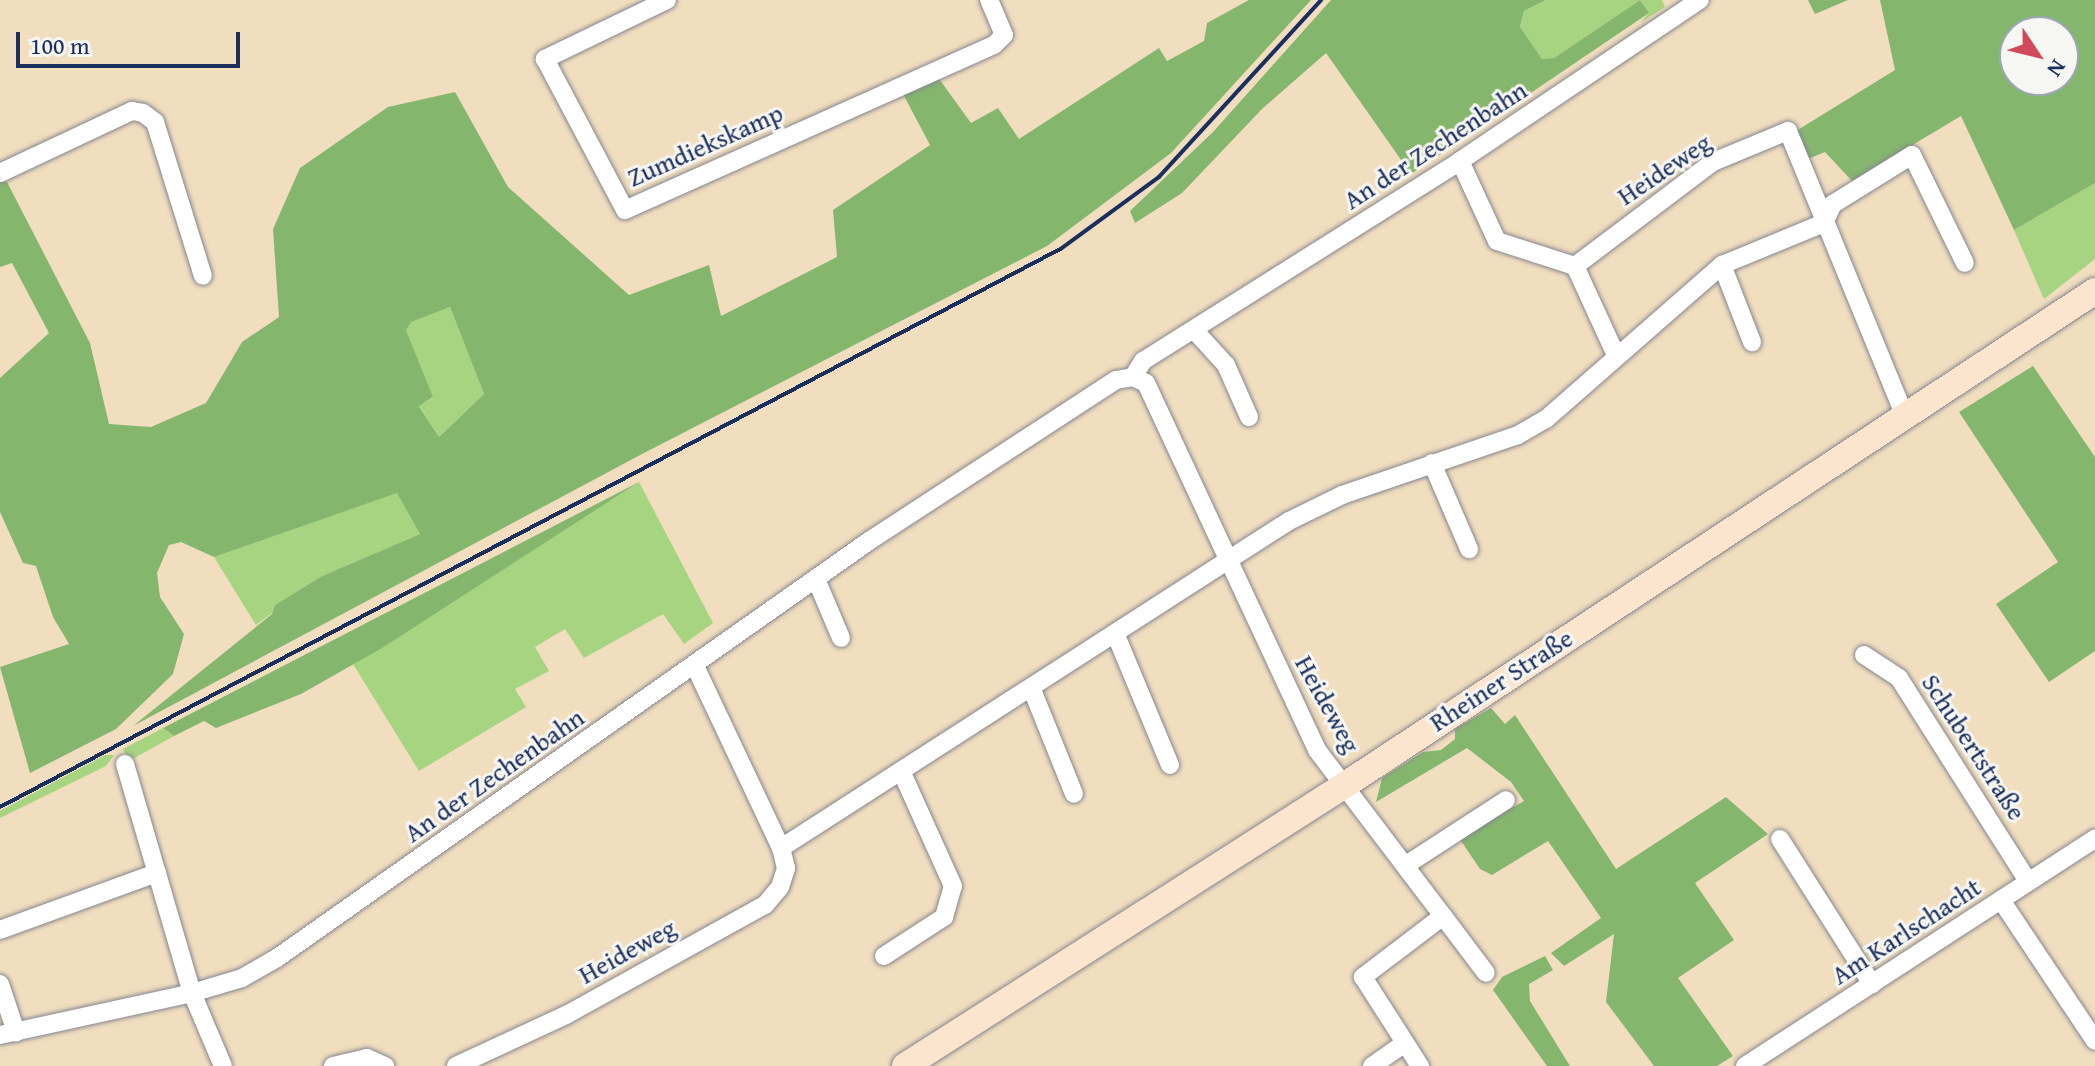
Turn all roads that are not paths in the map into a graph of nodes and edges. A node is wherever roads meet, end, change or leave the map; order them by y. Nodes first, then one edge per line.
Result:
1 (667, 0) edge
2 (989, 0) edge
3 (1700, 0) edge
4 (1460, 161) junction
5 (0, 173) edge
6 (1824, 223) junction
7 (1965, 263) dead end
8 (1722, 265) junction
9 (1575, 266) junction
10 (203, 276) dead end
11 (2095, 291) edge
12 (1195, 331) junction
13 (1752, 342) dead end
14 (1616, 355) junction
15 (1133, 377) junction
16 (1905, 416) junction
17 (1249, 417) dead end
18 (1432, 463) junction
19 (1469, 549) dead end
20 (1227, 560) junction
21 (816, 579) junction
22 (1115, 633) junction
23 (841, 638) dead end
24 (1864, 655) dead end
25 (695, 666) junction
26 (1031, 687) junction
27 (125, 764) dead end
28 (1170, 765) dead end
29 (901, 771) junction
30 (1345, 785) junction
31 (1074, 794) dead end
32 (1506, 800) dead end
33 (1780, 839) dead end
34 (2095, 839) edge
35 (781, 848) junction
36 (1406, 865) junction
37 (157, 873) junction
38 (2028, 881) junction
39 (2001, 900) junction
40 (1443, 916) junction
41 (0, 930) edge
42 (884, 956) dead end
43 (1486, 973) dead end
44 (0, 984) edge
45 (1872, 984) junction
46 (192, 993) junction
47 (8, 1033) edge
48 (2095, 1041) edge
49 (1404, 1044) junction
50 (223, 1066) edge
51 (333, 1066) edge
52 (385, 1066) edge
53 (456, 1066) edge
54 (905, 1066) edge
55 (1372, 1066) edge
56 (1420, 1066) edge
57 (1745, 1066) edge

1 - 2 street, Zumdiekskamp
3 - 4 street, An der Zechenbahn
4 - 9 street
4 - 12 street, An der Zechenbahn
5 - 10 street
6 - 7 street
6 - 8 street
6 - 9 street, Heideweg
6 - 16 street, Heideweg
8 - 13 street
8 - 14 street
9 - 14 street
11 - 16 main road, Rheiner Straße
12 - 15 street, An der Zechenbahn
12 - 17 street
14 - 18 street
15 - 20 street, Heideweg
15 - 21 street, An der Zechenbahn
16 - 30 main road, Rheiner Straße
18 - 19 street
18 - 20 street
20 - 22 street
20 - 30 street, Heideweg
21 - 23 street
21 - 25 street, An der Zechenbahn
22 - 26 street
22 - 28 street
24 - 38 street, Schubertstraße
25 - 35 street, Heideweg
25 - 46 street, An der Zechenbahn
26 - 29 street
26 - 31 street
27 - 37 street
29 - 35 street
29 - 42 street
30 - 36 street, Heideweg
30 - 54 main road, Rheiner Straße
32 - 36 street
33 - 45 street
34 - 38 street, Am Karlschacht
35 - 53 street, Heideweg
36 - 40 street, Heideweg
37 - 41 street
37 - 46 street
38 - 39 street, Am Karlschacht
39 - 45 street, Am Karlschacht
39 - 48 street
40 - 43 street, Heideweg
40 - 49 street
44 - 47 street, An der Zechenbahn
45 - 57 street, Am Karlschacht
46 - 47 street, An der Zechenbahn
46 - 50 street
49 - 55 street
49 - 56 street
51 - 52 street

